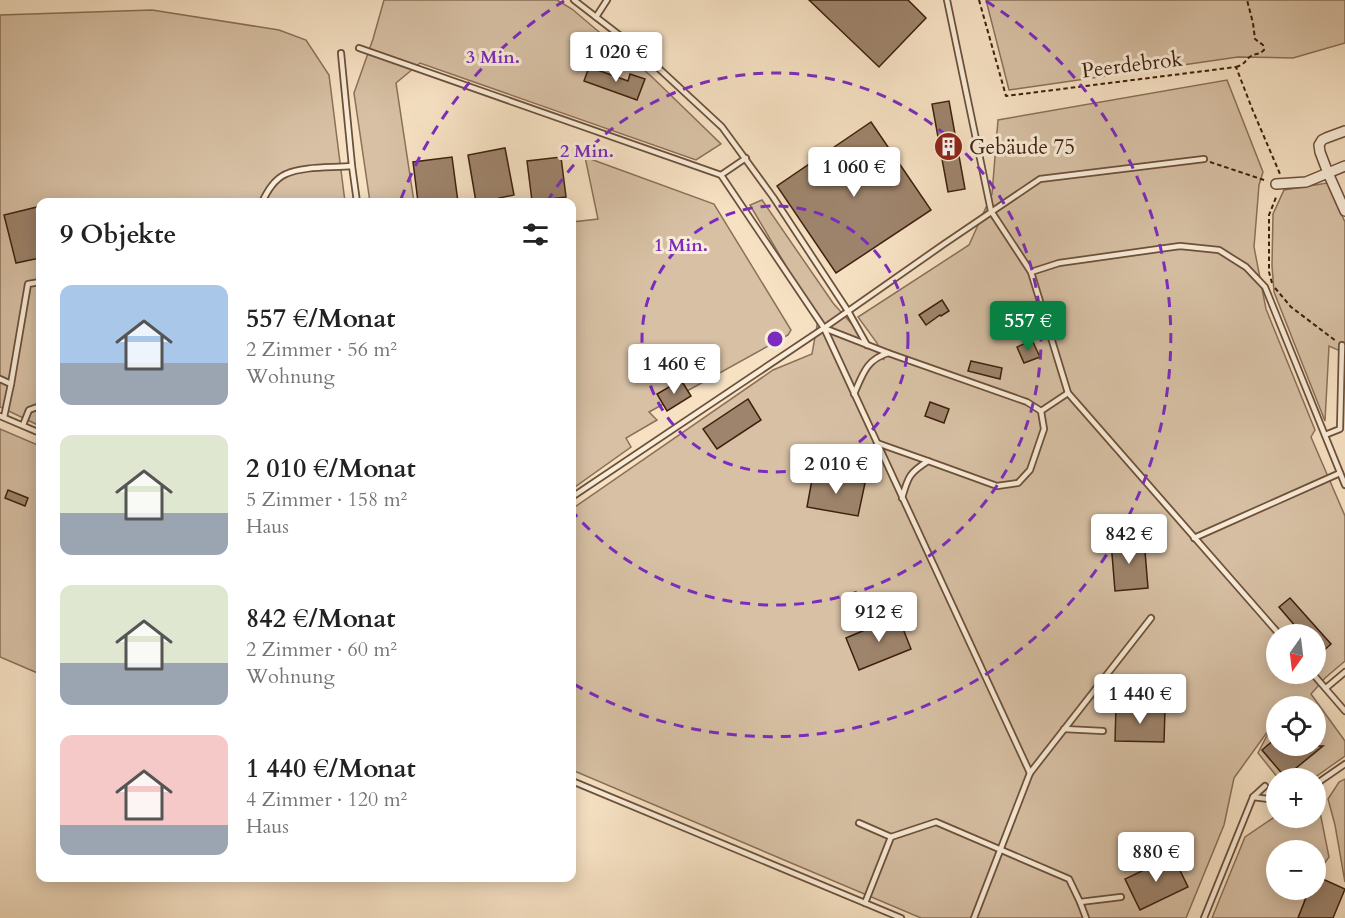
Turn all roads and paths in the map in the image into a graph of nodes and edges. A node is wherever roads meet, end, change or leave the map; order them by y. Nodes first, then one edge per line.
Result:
1 (574, 0) edge
2 (607, 0) edge
3 (947, 0) edge
4 (979, 0) edge
5 (1247, 0) edge
6 (596, 17) junction
7 (359, 48) dead end
8 (341, 53) dead end
9 (1236, 67) junction
10 (1345, 131) edge
11 (746, 158) junction
12 (1204, 159) joint
13 (352, 166) junction
14 (1345, 166) edge
15 (1328, 173) junction
16 (721, 176) junction
17 (1280, 184) junction
18 (264, 198) edge
19 (356, 198) edge
20 (991, 211) junction
21 (1345, 211) edge
22 (1031, 272) junction
23 (36, 283) edge
24 (848, 311) junction
25 (824, 328) junction
26 (867, 345) junction
27 (1342, 345) joint
28 (888, 353) junction
29 (0, 379) edge
30 (11, 384) junction
31 (1068, 393) junction
32 (854, 395) junction
33 (36, 407) edge
34 (1041, 411) junction
35 (2, 416) edge
36 (23, 425) junction
37 (36, 431) edge
38 (1325, 435) junction
39 (877, 443) junction
40 (928, 461) junction
41 (1340, 473) junction
42 (1345, 485) edge
43 (576, 494) edge
44 (902, 498) junction
45 (1194, 538) junction
46 (1151, 618) dead end
47 (1270, 624) edge
48 (1345, 672) edge
49 (1322, 684) edge
50 (1326, 688) junction
51 (1345, 711) edge
52 (1064, 729) junction
53 (1103, 731) dead end
54 (1345, 764) edge
55 (1030, 773) junction
56 (1326, 777) edge
57 (576, 783) edge
58 (1265, 786) dead end
59 (1253, 797) junction
60 (1266, 799) edge
61 (860, 823) dead end
62 (891, 837) junction
63 (1001, 850) junction
64 (1121, 897) dead end
65 (1080, 902) junction
66 (866, 903) junction
67 (901, 918) edge
68 (974, 918) edge
69 (1086, 918) edge
70 (1204, 918) edge

1 - 6 lane
2 - 6 lane
3 - 20 lane
4 - 9 path, Peerdebrok
5 - 9 path
6 - 11 lane
7 - 16 lane
8 - 13 lane
9 - 17 path
10 - 15 street
11 - 16 lane
11 - 24 lane
12 - 17 path
12 - 20 lane
13 - 18 lane
13 - 19 lane
14 - 15 street
15 - 17 street
15 - 21 street
16 - 25 lane
17 - 27 path
20 - 22 lane
20 - 24 lane
22 - 31 lane
22 - 38 lane
23 - 30 lane
24 - 25 lane
24 - 26 lane
25 - 26 lane
25 - 32 lane
25 - 43 lane
26 - 28 lane
27 - 38 lane
28 - 32 lane
28 - 34 lane
29 - 30 lane
30 - 35 lane
31 - 34 lane
31 - 45 lane
32 - 39 lane
33 - 36 lane
34 - 40 lane
35 - 36 lane
36 - 37 lane
38 - 41 lane
39 - 40 lane
39 - 44 lane
40 - 44 lane
41 - 42 lane
41 - 45 lane
44 - 55 lane
45 - 47 lane
46 - 52 lane
48 - 50 lane
49 - 50 lane
50 - 51 lane
52 - 53 lane
52 - 55 lane
54 - 56 lane
55 - 63 lane
57 - 66 lane
58 - 59 lane
59 - 60 lane
59 - 70 lane
61 - 62 lane
62 - 63 lane
62 - 66 lane
63 - 65 lane
63 - 68 lane
64 - 65 lane
65 - 69 lane
66 - 67 lane

